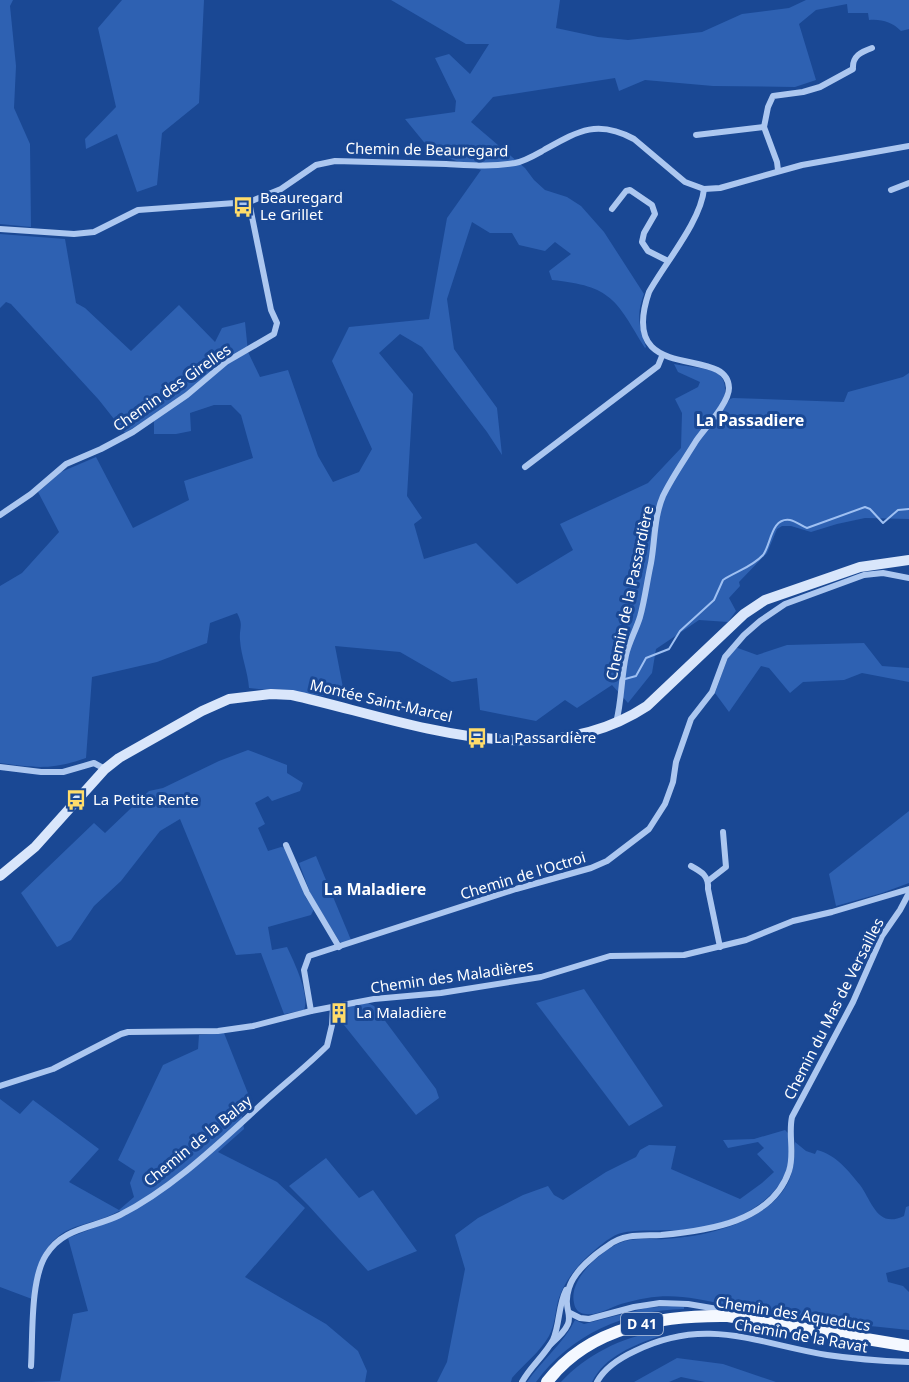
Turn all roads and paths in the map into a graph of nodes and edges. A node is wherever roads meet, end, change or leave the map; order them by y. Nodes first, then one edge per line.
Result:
1 (872, 48) dead end
2 (764, 127) junction
3 (696, 135) dead end
4 (909, 146) edge
5 (778, 170) junction
6 (909, 183) edge
7 (705, 189) junction
8 (891, 190) dead end
9 (249, 202) junction
10 (612, 208) dead end
11 (0, 229) edge
12 (668, 261) junction
13 (662, 356) junction
14 (525, 467) dead end
15 (0, 515) edge
16 (909, 560) edge
17 (862, 571) junction
18 (909, 578) edge
19 (615, 723) junction
20 (0, 767) edge
21 (105, 769) junction
22 (723, 832) dead end
23 (286, 845) dead end
24 (691, 866) dead end
25 (0, 876) edge
26 (708, 881) junction
27 (909, 890) edge
28 (339, 947) junction
29 (720, 947) junction
30 (333, 1007) junction
31 (311, 1011) junction
32 (0, 1086) edge
33 (570, 1285) junction
34 (570, 1313) junction
35 (755, 1320) junction
36 (551, 1344) junction
37 (909, 1346) edge
38 (909, 1362) edge
39 (31, 1366) dead end
40 (522, 1382) edge
41 (547, 1382) edge
42 (597, 1382) edge

1 - 2 street
2 - 3 street
2 - 5 street
4 - 5 street
5 - 7 street
6 - 8 street
7 - 9 street, Chemin de Beauregard
7 - 12 street
9 - 11 street, Chemin de Beauregard
9 - 15 street, Chemin des Girelles
10 - 12 street
12 - 13 street
13 - 14 street
13 - 19 street, Chemin de la Passardière
16 - 17 main road, Montée Saint-Marcel
17 - 18 street
17 - 19 main road, Montée Saint-Marcel
17 - 28 street, Chemin de l'Octroi
19 - 21 main road, Montée Saint-Marcel
20 - 21 street
21 - 25 main road, Montée Saint-Marcel
22 - 26 street
23 - 28 street
24 - 26 street
26 - 29 street
27 - 29 street, Chemin des Maladières
27 - 33 street, Chemin du Mas de Versailles
28 - 31 street, Chemin de l'Octroi
29 - 30 street, Chemin des Maladières
30 - 31 street, Chemin des Maladières
30 - 39 street, Chemin de la Balay
31 - 32 street, Chemin des Maladières
33 - 34 street
33 - 36 street
34 - 35 street
34 - 36 street
35 - 37 main road, Chemin des Aqueducs / D 41
35 - 41 main road, Chemin des Aqueducs / D 41
36 - 40 street
38 - 42 street, Chemin de la Ravat

